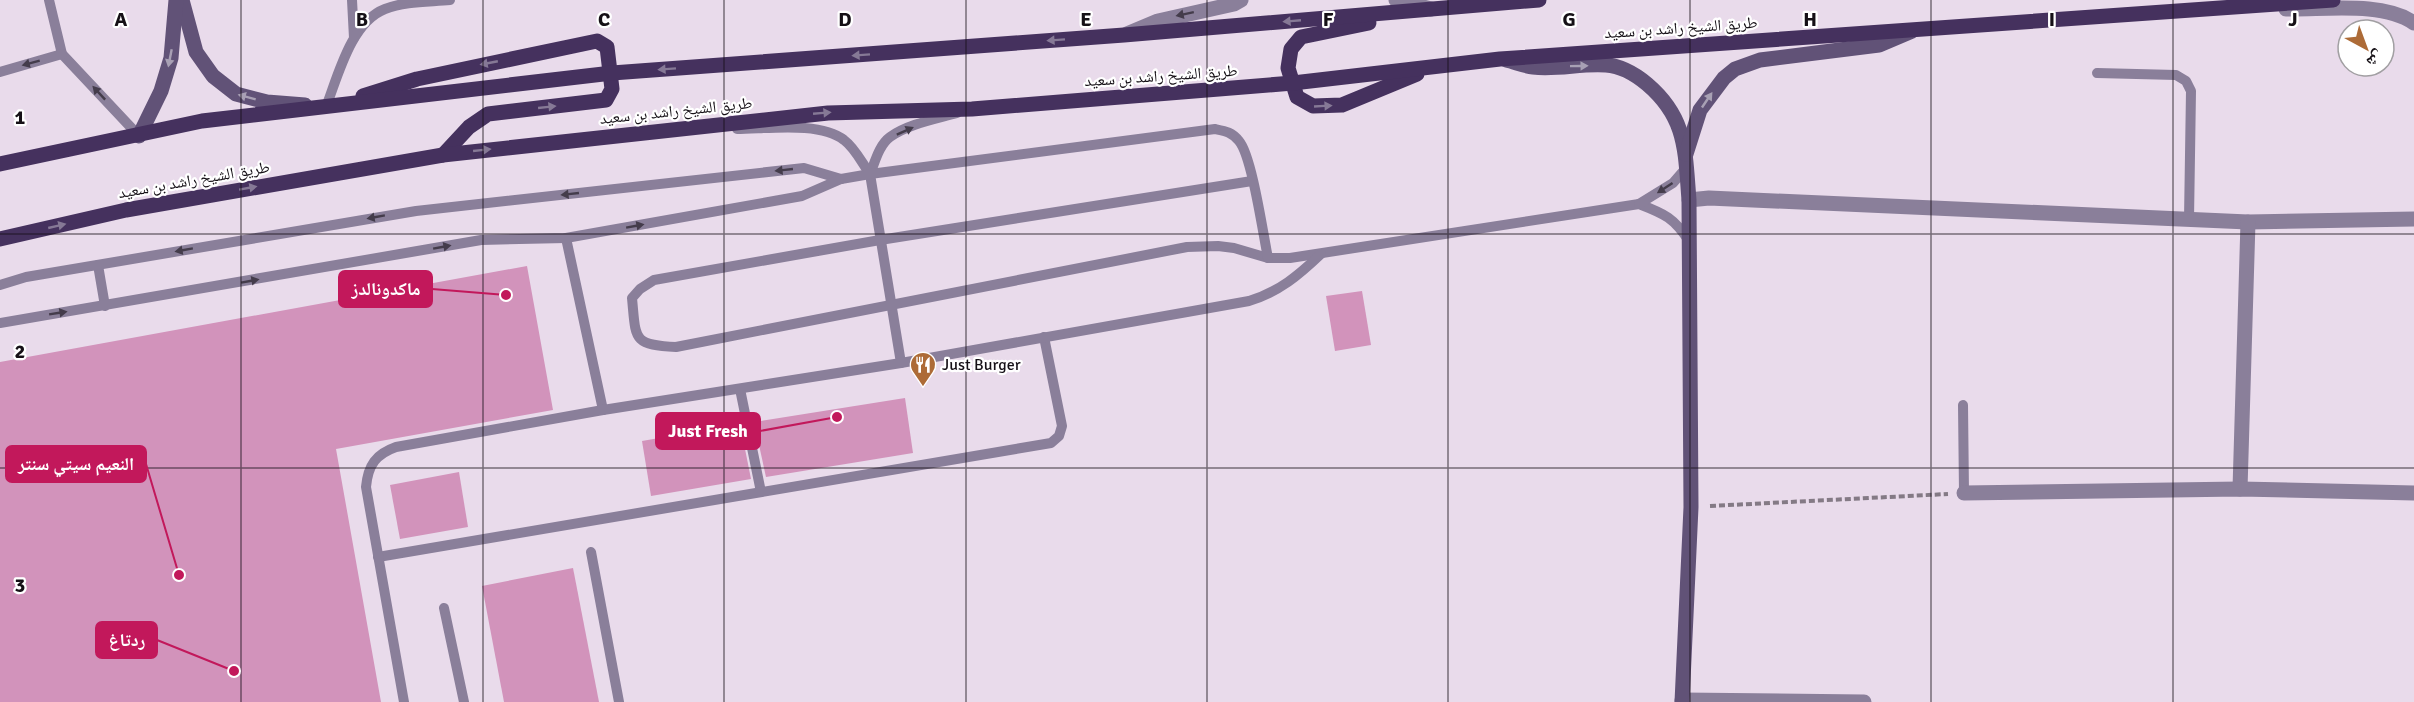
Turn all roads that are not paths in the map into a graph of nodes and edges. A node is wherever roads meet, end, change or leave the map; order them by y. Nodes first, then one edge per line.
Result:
1 (50, 0) edge
2 (177, 0) edge
3 (182, 0) edge
4 (351, 0) edge
5 (450, 0) edge
6 (1241, 0) edge
7 (1396, 0) edge
8 (1539, 0) edge
9 (2333, 0) edge
10 (1431, 9) junction
11 (2211, 9) junction
12 (2414, 23) edge
13 (1912, 31) junction
14 (1124, 35) junction
15 (354, 38) junction
16 (62, 54) junction
17 (1500, 59) junction
18 (1436, 66) junction
19 (0, 72) edge
20 (612, 73) junction
21 (2097, 73) dead end
22 (1293, 84) junction
23 (326, 107) junction
24 (972, 109) junction
25 (665, 130) junction
26 (139, 136) junction
27 (442, 155) junction
28 (1686, 161) junction
29 (0, 164) edge
30 (870, 174) junction
31 (841, 179) junction
32 (1252, 181) junction
33 (1689, 200) junction
34 (1639, 204) junction
35 (2189, 219) junction
36 (2414, 219) edge
37 (2248, 222) junction
38 (566, 238) junction
39 (0, 239) edge
40 (880, 240) junction
41 (1689, 241) junction
42 (1321, 254) junction
43 (1268, 258) junction
44 (99, 265) junction
45 (0, 285) edge
46 (891, 304) junction
47 (105, 306) junction
48 (0, 322) edge
49 (1044, 337) junction
50 (901, 363) junction
51 (740, 389) junction
52 (1963, 405) dead end
53 (603, 410) junction
54 (2240, 489) junction
55 (760, 492) junction
56 (1964, 493) joint
57 (2414, 493) edge
58 (591, 552) dead end
59 (378, 557) junction
60 (444, 608) dead end
61 (1682, 701) edge
62 (404, 702) edge
63 (464, 702) edge
64 (619, 702) edge
65 (1864, 702) edge

1 - 16 lane
2 -> 26 street
23 -> 3 street
4 - 15 lane
5 - 15 lane
6 -> 14 street
7 - 10 street
8 - 10 main road
9 - 11 main road, طريق الشيخ راشد بن سعيد
10 -> 14 main road
10 - 22 main road
11 - 12 street
11 - 13 main road, طريق الشيخ راشد بن سعيد
13 - 17 main road, طريق الشيخ راشد بن سعيد
28 -> 13 street
14 -> 20 main road
15 - 23 lane
16 -> 19 lane
26 -> 16 lane
17 - 18 main road, طريق الشيخ راشد بن سعيد
17 -> 28 street
18 - 22 main road, طريق الشيخ راشد بن سعيد
22 -> 18 main road
20 - 23 main road
20 -> 23 main road
27 -> 20 main road
21 - 35 lane
22 - 24 main road, طريق الشيخ راشد بن سعيد
23 - 26 main road
25 -> 24 main road, طريق الشيخ راشد بن سعيد
30 -> 24 lane
27 -> 25 main road, طريق الشيخ راشد بن سعيد
25 - 30 lane
26 - 29 main road
39 -> 27 main road, طريق الشيخ راشد بن سعيد
28 - 33 street
28 -> 34 lane
30 - 31 lane
30 - 32 lane
30 - 40 lane
38 -> 31 lane
31 -> 44 lane
32 - 40 lane
32 - 43 lane
33 - 35 street
33 - 41 street
34 - 41 lane
34 - 42 lane
35 - 37 street
36 - 37 street
37 - 54 street
47 -> 38 lane
38 - 53 lane
40 - 46 lane
40 - 46 lane
41 - 61 street
42 - 43 lane
42 - 49 lane
43 - 46 lane
44 - 45 lane
44 - 47 lane
46 - 50 lane
48 -> 47 lane
49 - 50 lane
49 - 55 lane
50 - 51 lane
51 - 53 lane
51 - 55 lane
52 - 56 lane
53 - 59 lane
54 - 56 street
54 - 57 street
55 - 59 lane
58 - 64 lane
59 - 62 lane
60 - 63 lane
61 - 65 street

